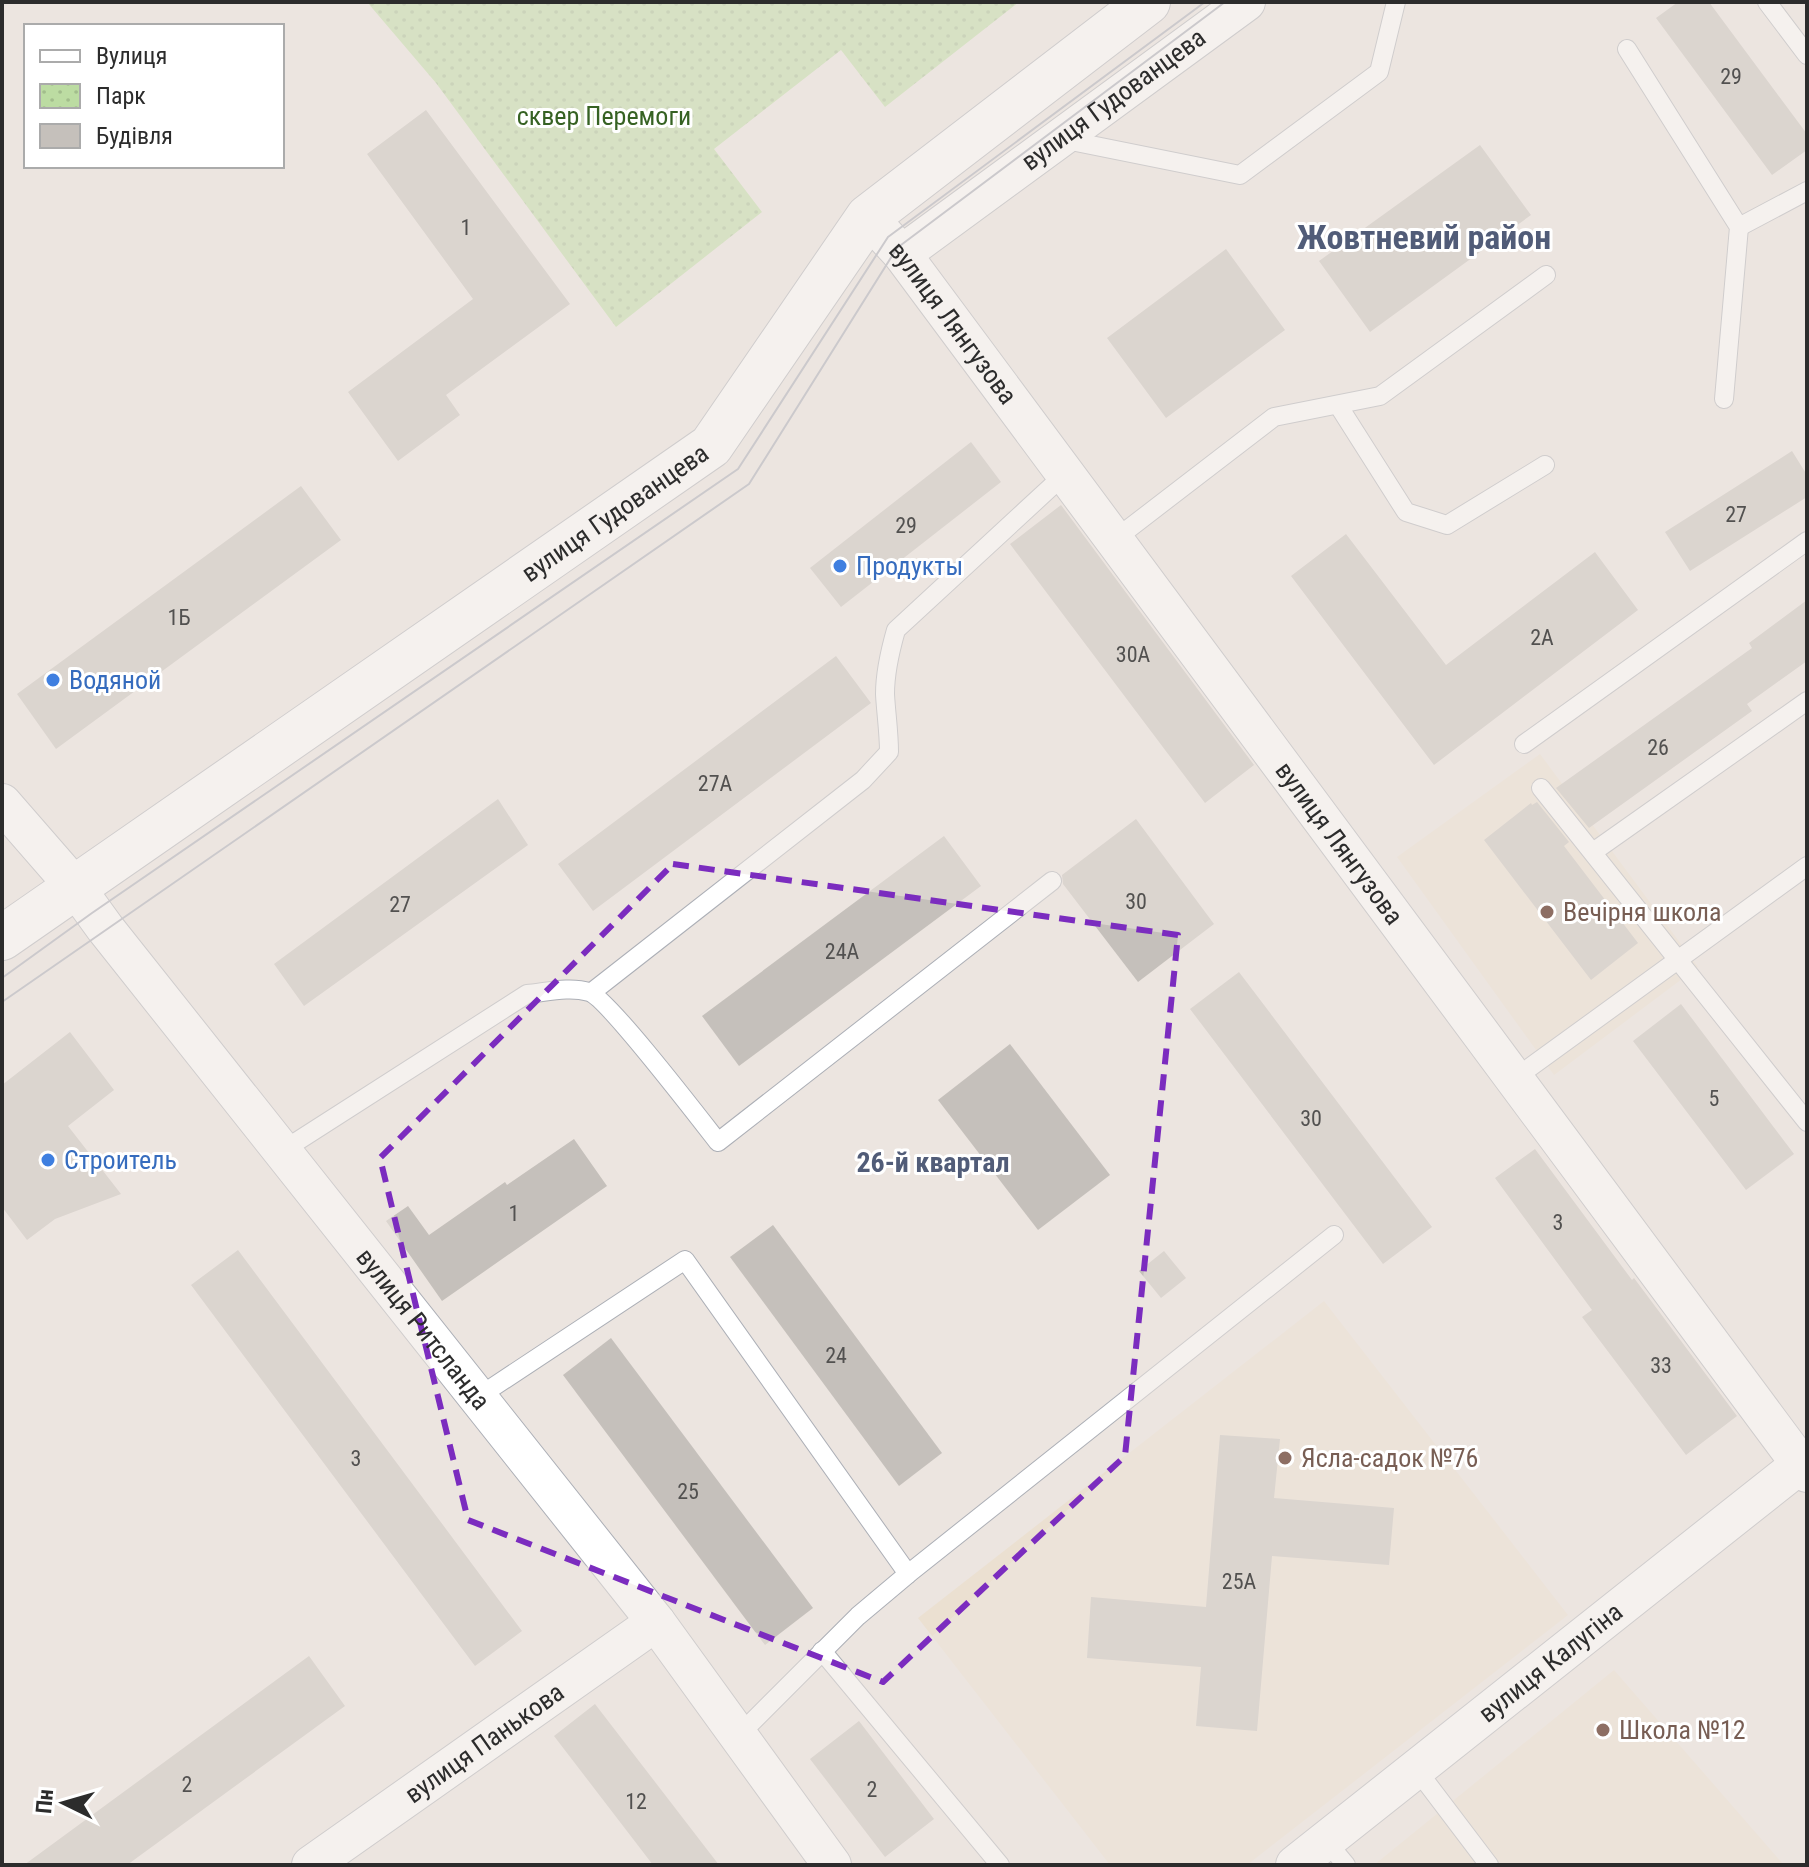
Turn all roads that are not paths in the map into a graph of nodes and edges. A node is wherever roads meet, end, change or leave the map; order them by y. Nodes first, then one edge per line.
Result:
1 (1148, 2) edge
2 (1246, 2) edge
3 (1396, 2) edge
4 (1767, 2) edge
5 (1627, 49) dead end
6 (1807, 55) edge
7 (1059, 139) junction
8 (1807, 191) edge
9 (868, 217) junction
10 (1739, 227) junction
11 (902, 254) junction
12 (1546, 275) dead end
13 (1724, 399) dead end
14 (1338, 405) junction
15 (1545, 465) dead end
16 (1065, 474) junction
17 (1114, 540) junction
18 (1807, 541) edge
19 (1807, 701) edge
20 (1524, 744) dead end
21 (1541, 788) dead end
22 (2, 803) edge
23 (1593, 852) junction
24 (1807, 866) edge
25 (1052, 881) dead end
26 (76, 888) junction
27 (2, 938) edge
28 (1679, 959) junction
29 (592, 992) junction
30 (1514, 1079) junction
31 (1807, 1122) edge
32 (282, 1151) junction
33 (1334, 1235) dead end
34 (478, 1397) junction
35 (1804, 1465) edge
36 (908, 1574) junction
37 (656, 1622) junction
38 (822, 1651) junction
39 (738, 1736) junction
40 (1417, 1770) junction
41 (1336, 1853) edge
42 (311, 1865) edge
43 (832, 1865) edge
44 (1000, 1865) edge
45 (1295, 1865) edge
46 (1489, 1865) edge

1 - 9 street, вулиця Гудованцева
2 - 7 street, вулиця Гудованцева
3 - 7 lane
4 - 6 lane
5 - 10 lane
7 - 11 street, вулиця Гудованцева
8 - 10 lane
9 - 11 street, вулиця Лянгузова
9 - 26 street, вулиця Гудованцева
10 - 13 lane
11 - 16 street, вулиця Лянгузова
12 - 14 lane
14 - 15 lane
14 - 17 lane
16 - 17 street, вулиця Лянгузова
16 - 29 lane
17 - 30 street, вулиця Лянгузова
18 - 20 lane
19 - 23 lane
21 - 23 lane
22 - 26 street, вулиця Ритсланда
23 - 28 lane
24 - 28 lane
25 - 29 lane
26 - 27 street, вулиця Гудованцева
26 - 32 street, вулиця Ритсланда
28 - 30 lane
28 - 31 lane
29 - 32 lane
30 - 35 street, вулиця Лянгузова
32 - 34 street, вулиця Ритсланда
33 - 36 lane
34 - 36 lane
34 - 37 street, вулиця Ритсланда
35 - 40 street, вулиця Калугіна
36 - 38 lane
37 - 39 street, вулиця Ритсланда
37 - 42 street, вулиця Панькова
38 - 39 lane
38 - 44 lane
39 - 43 street, вулиця Ритсланда
40 - 41 street, вулиця Калугіна
40 - 46 lane
41 - 45 street, вулиця Калугіна

